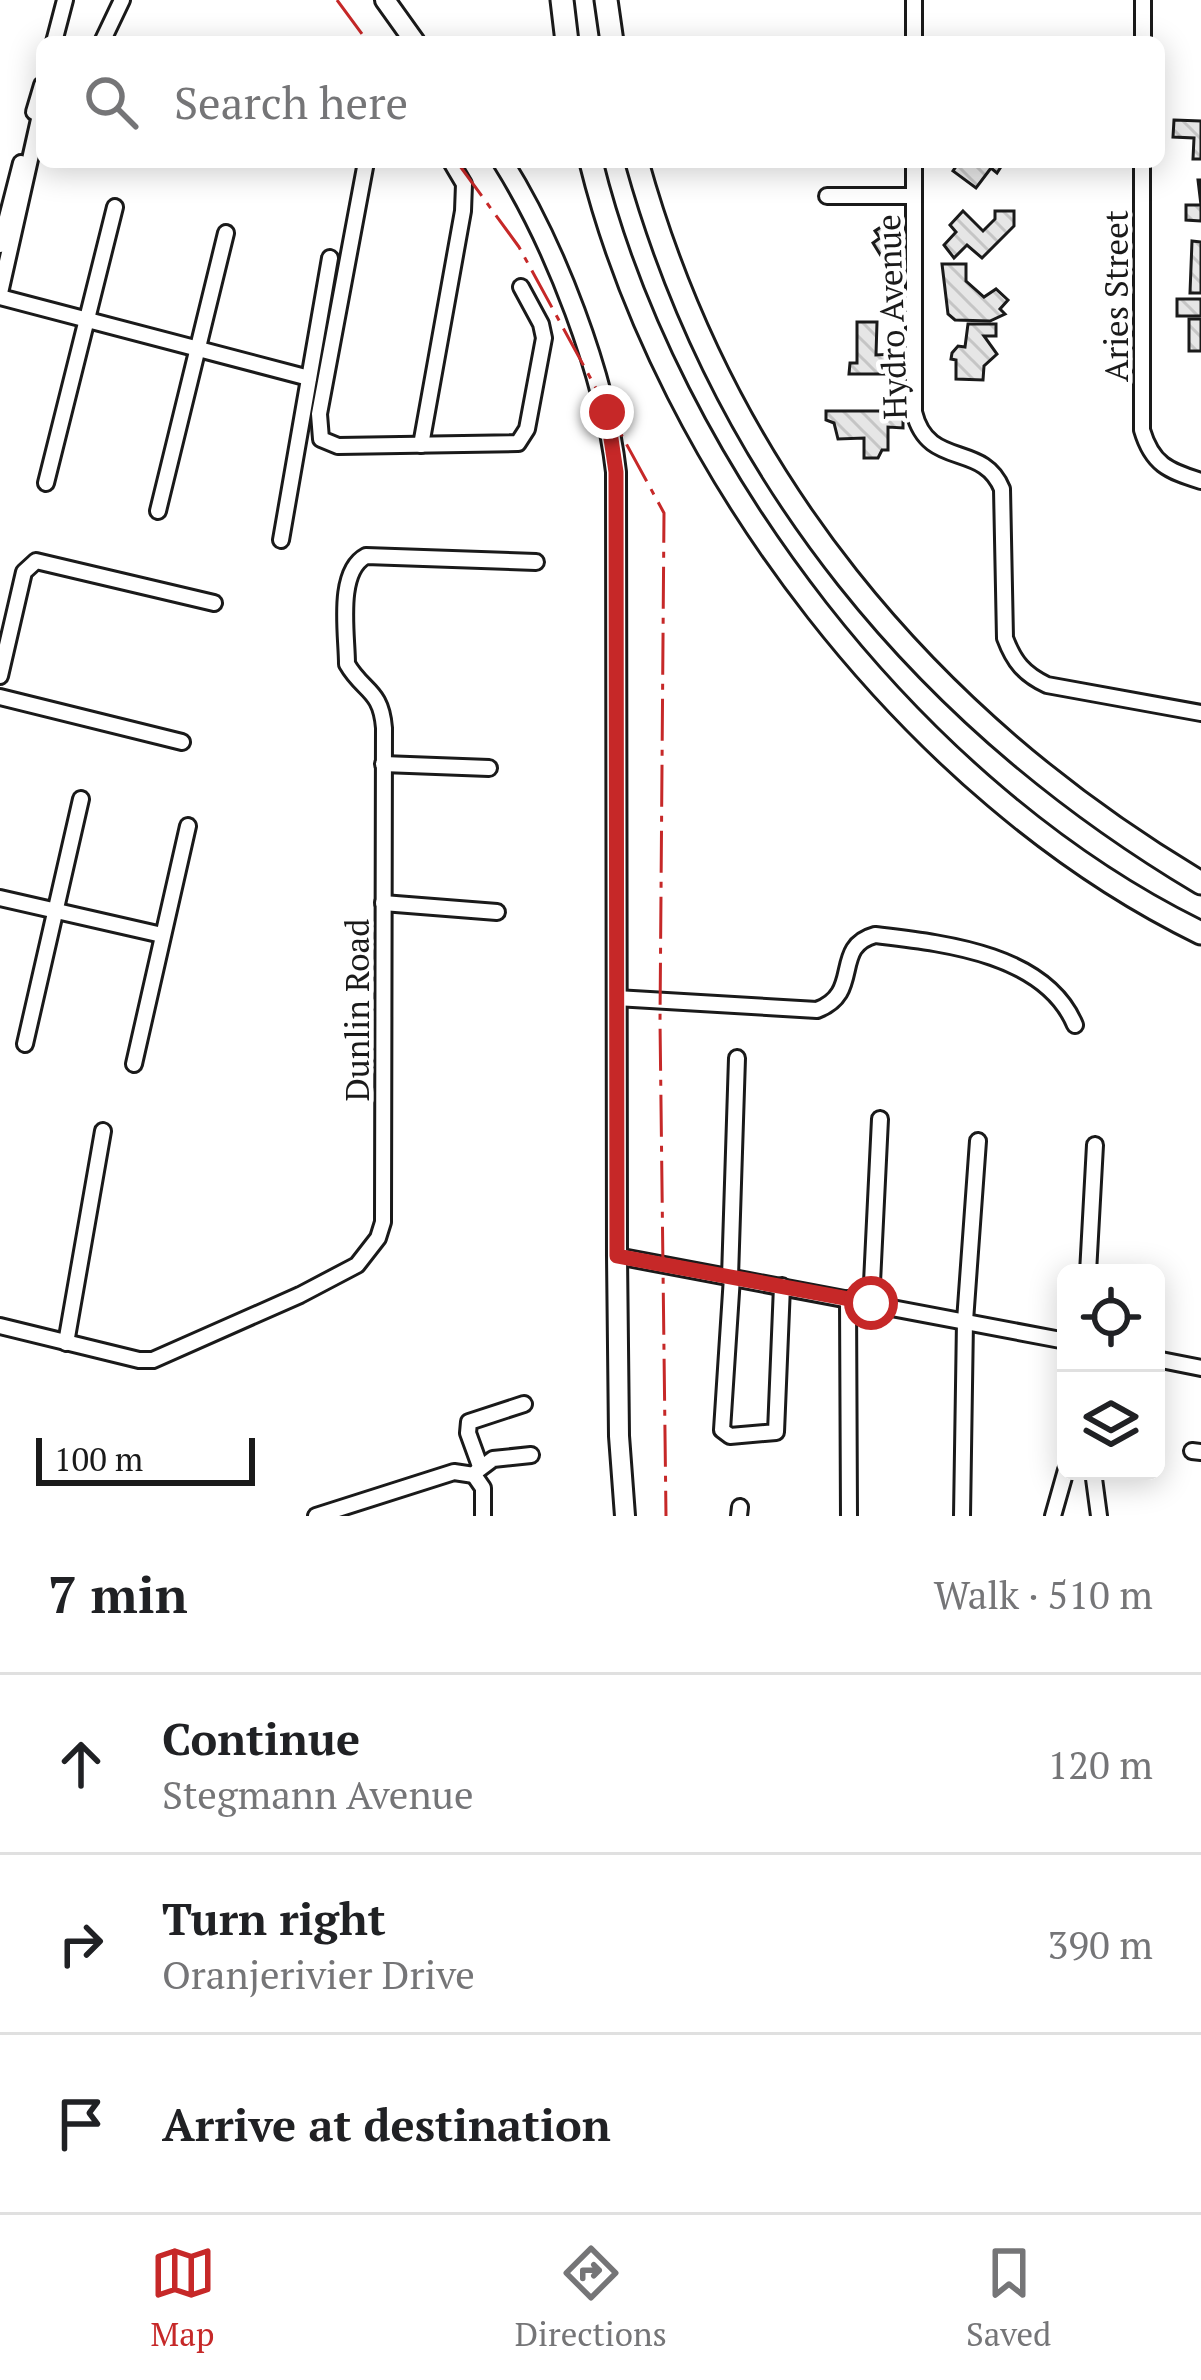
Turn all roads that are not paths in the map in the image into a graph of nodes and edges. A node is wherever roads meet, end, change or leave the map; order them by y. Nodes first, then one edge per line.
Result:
1 (65, 0) edge
2 (122, 0) edge
3 (385, 0) edge
4 (562, 0) edge
5 (606, 0) edge
6 (914, 0) edge
7 (1143, 0) edge
8 (56, 36) edge
9 (105, 36) edge
10 (412, 36) edge
11 (566, 36) edge
12 (611, 36) edge
13 (914, 36) edge
14 (1143, 36) edge
15 (36, 108) edge
16 (36, 133) edge
17 (364, 168) edge
18 (455, 168) edge
19 (507, 168) edge
20 (594, 168) edge
21 (639, 168) edge
22 (914, 168) edge
23 (1142, 168) edge
24 (827, 196) dead end
25 (914, 196) junction
26 (116, 207) dead end
27 (226, 233) dead end
28 (0, 245) edge
29 (330, 258) dead end
30 (521, 287) dead end
31 (0, 295) edge
32 (88, 319) junction
33 (197, 347) junction
34 (309, 378) junction
35 (421, 445) junction
36 (1201, 481) edge
37 (46, 483) dead end
38 (158, 511) dead end
39 (281, 540) dead end
40 (536, 562) dead end
41 (214, 603) dead end
42 (0, 676) edge
43 (0, 697) edge
44 (1201, 713) edge
45 (182, 742) dead end
46 (383, 764) junction
47 (489, 768) dead end
48 (81, 799) dead end
49 (188, 826) dead end
50 (1201, 883) edge
51 (0, 898) edge
52 (382, 903) junction
53 (55, 911) junction
54 (497, 912) dead end
55 (1201, 933) edge
56 (162, 935) junction
57 (616, 998) junction
58 (1075, 1025) dead end
59 (25, 1044) dead end
60 (737, 1058) dead end
61 (134, 1064) dead end
62 (880, 1119) dead end
63 (103, 1131) dead end
64 (978, 1141) dead end
65 (1095, 1145) dead end
66 (617, 1256) junction
67 (1088, 1264) edge
68 (731, 1277) junction
69 (782, 1286) junction
70 (848, 1299) junction
71 (871, 1303) junction
72 (965, 1321) junction
73 (0, 1326) edge
74 (1057, 1339) edge
75 (65, 1342) junction
76 (1165, 1361) edge
77 (1201, 1368) edge
78 (524, 1404) dead end
79 (619, 1436) junction
80 (531, 1455) dead end
81 (477, 1471) junction
82 (1063, 1480) edge
83 (1095, 1480) edge
84 (316, 1516) edge
85 (483, 1516) edge
86 (613, 1516) edge
87 (625, 1516) edge
88 (849, 1516) edge
89 (962, 1516) edge
90 (1053, 1516) edge
91 (1099, 1516) edge

1 - 8 street
2 - 9 street
3 - 10 street
4 - 11 main road
5 - 12 main road
6 - 13 street
7 - 14 street
15 - 28 street
16 - 31 street
17 - 35 street
18 - 35 street
19 - 57 street
20 - 55 main road
21 - 50 main road
22 - 25 street, Hydro Avenue
23 - 36 street, Aries Street
24 - 25 street
25 - 44 street, Hydro Avenue
26 - 32 street
27 - 33 street
29 - 34 street
30 - 35 street
31 - 32 street
32 - 33 street
32 - 37 street
33 - 34 street
33 - 38 street
34 - 39 street
40 - 46 street, Dunlin Road
41 - 42 street
43 - 45 street
46 - 47 street
46 - 52 street, Dunlin Road
48 - 53 street
49 - 56 street
51 - 53 street
52 - 54 street
52 - 75 street, Dunlin Road
53 - 56 street
53 - 59 street
56 - 61 street
57 - 58 street
57 - 66 street
60 - 68 street
62 - 71 street
63 - 75 street
64 - 72 street
65 - 67 street
66 - 68 street
66 - 79 street
68 - 69 street
68 - 69 street
69 - 70 street
70 - 71 street
70 - 88 street
71 - 72 street
72 - 74 street
72 - 89 street
73 - 75 street, Dunlin Road
76 - 77 street
78 - 81 street
79 - 86 street
79 - 87 street
80 - 81 street
81 - 84 street
81 - 85 street
82 - 90 street
83 - 91 street

